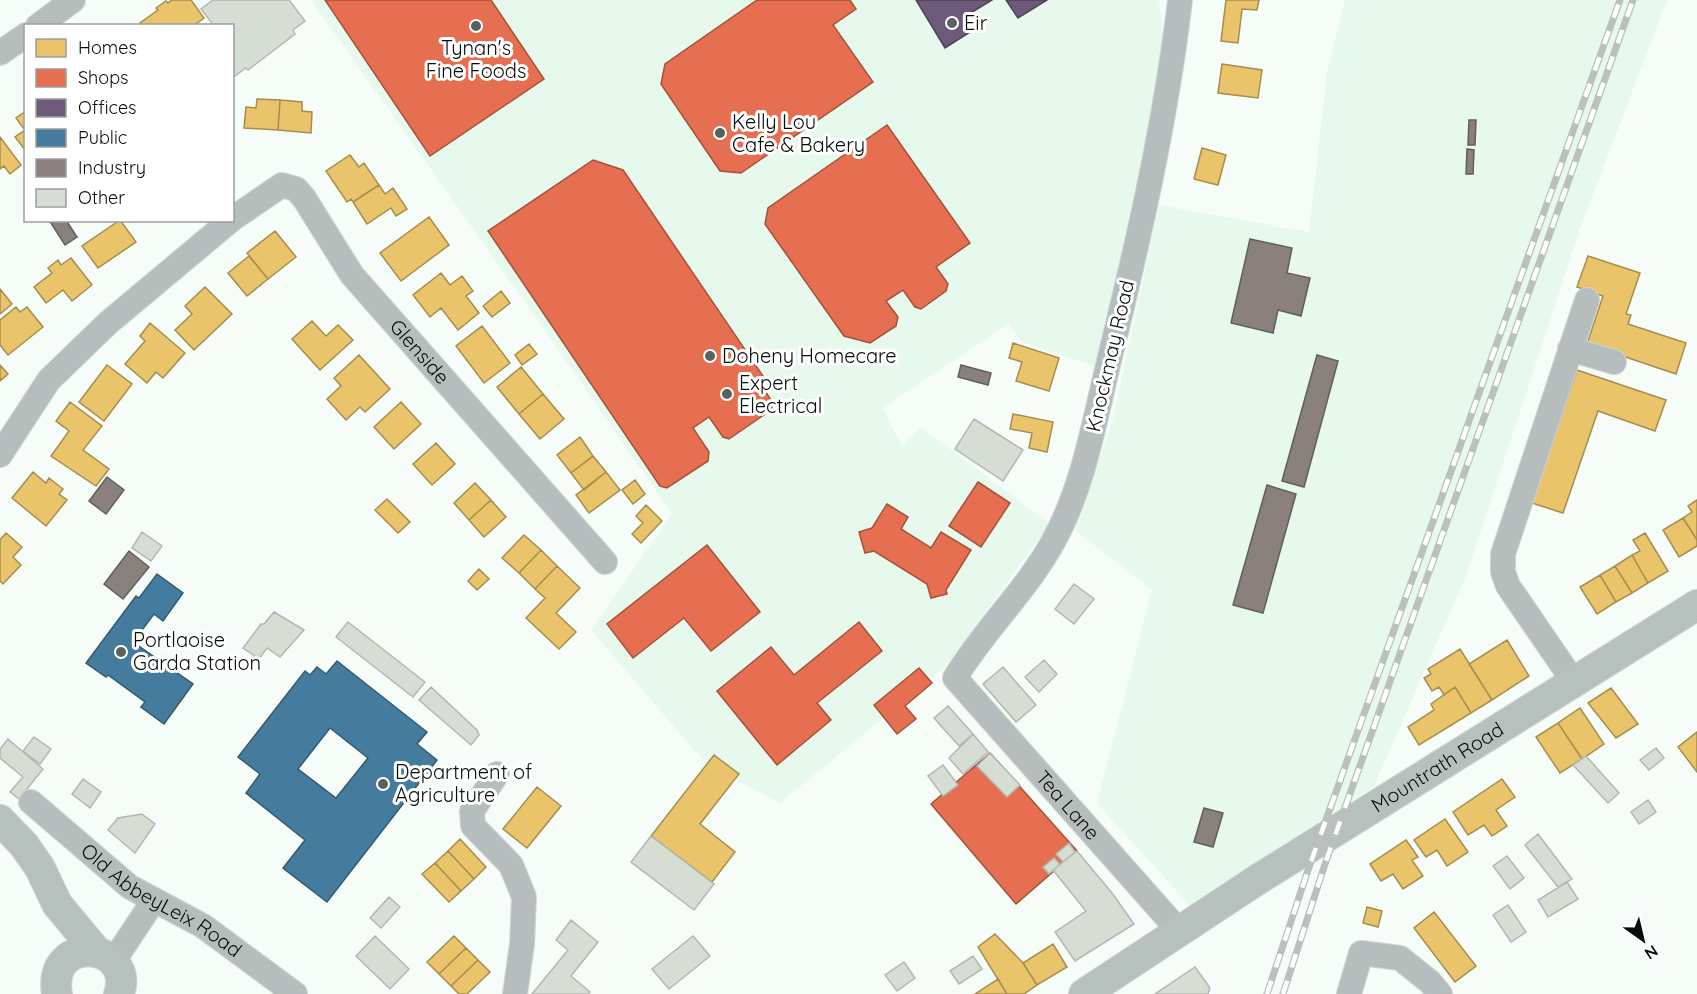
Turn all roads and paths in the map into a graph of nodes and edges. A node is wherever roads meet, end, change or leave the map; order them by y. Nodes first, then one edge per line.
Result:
1 (72, 0) edge
2 (1180, 0) edge
3 (41, 24) edge
4 (24, 36) edge
5 (0, 54) edge
6 (234, 219) edge
7 (230, 222) edge
8 (1587, 300) dead end
9 (1570, 348) junction
10 (1614, 362) dead end
11 (0, 455) edge
12 (605, 562) dead end
13 (1697, 605) edge
14 (955, 678) joint
15 (1574, 682) junction
16 (497, 774) dead end
17 (31, 802) dead end
18 (0, 820) edge
19 (154, 900) junction
20 (57, 904) junction
21 (1180, 932) junction
22 (118, 976) edge
23 (55, 984) edge
24 (295, 994) edge
25 (514, 994) edge
26 (1084, 994) edge
27 (1349, 994) edge
28 (1440, 994) edge

1 - 3 street
2 - 14 street, Knockmay Road
4 - 5 street
6 - 12 street, Glenside
7 - 11 street, Glenside
8 - 9 street
9 - 10 street
9 - 15 street
13 - 15 main road, Mountrath Road
14 - 21 street, Tea Lane
15 - 21 main road, Mountrath Road
16 - 25 street
17 - 19 street, Old AbbeyLeix Road
18 - 20 main road
19 - 22 street
19 - 24 street, Old AbbeyLeix Road
20 - 22 main road
20 - 23 main road
21 - 26 main road, Mountrath Road
22 - 23 main road
27 - 28 street

